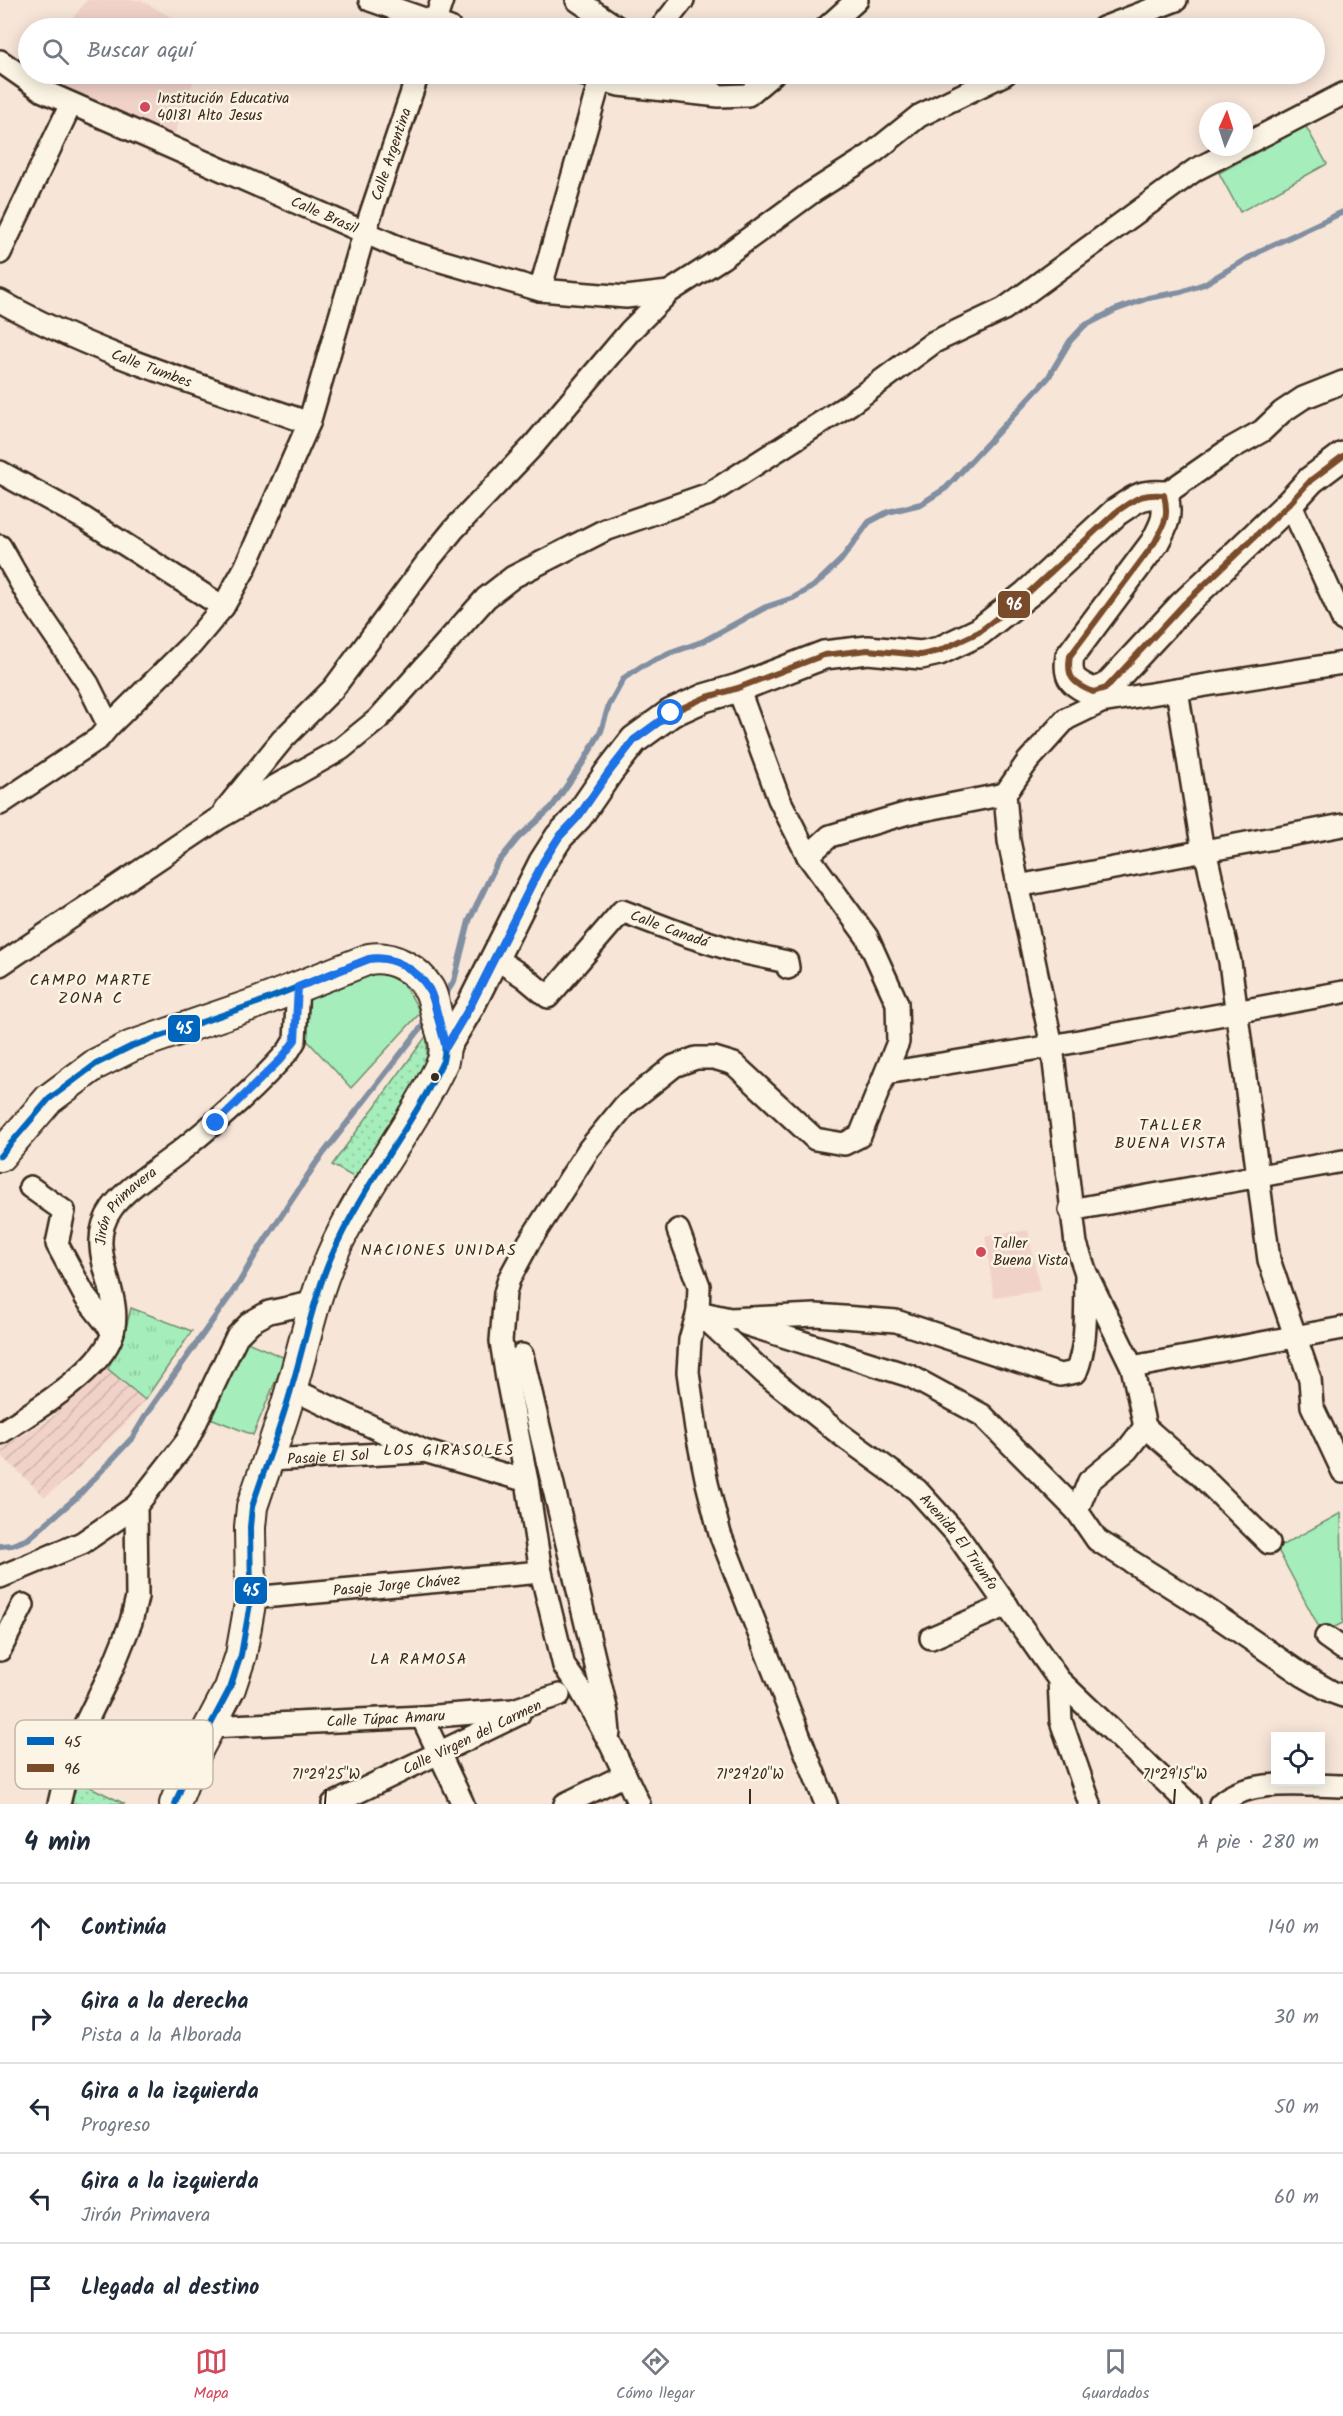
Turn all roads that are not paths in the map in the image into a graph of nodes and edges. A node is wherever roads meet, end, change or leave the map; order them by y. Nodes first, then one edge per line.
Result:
1 (370, 0) edge
2 (442, 0) edge
3 (577, 0) edge
4 (683, 0) edge
5 (857, 0) edge
6 (1176, 0) edge
7 (416, 18) edge
8 (440, 18) edge
9 (603, 18) edge
10 (669, 18) edge
11 (836, 18) edge
12 (1129, 18) edge
13 (0, 61) edge
14 (18, 73) edge
15 (34, 84) edge
16 (415, 84) edge
17 (605, 84) edge
18 (644, 84) edge
19 (700, 84) edge
20 (760, 84) edge
21 (985, 84) edge
22 (1343, 94) edge
23 (719, 96) junction
24 (71, 104) junction
25 (1253, 140) edge
26 (1222, 156) edge
27 (364, 234) junction
28 (0, 253) edge
29 (540, 290) junction
30 (669, 292) junction
31 (0, 301) edge
32 (1343, 382) edge
33 (309, 423) junction
34 (1343, 456) edge
35 (0, 471) edge
36 (1164, 495) junction
37 (1290, 503) junction
38 (0, 546) edge
39 (223, 607) junction
40 (1343, 621) edge
41 (1343, 663) edge
42 (738, 688) junction
43 (1177, 690) junction
44 (1088, 701) junction
45 (109, 726) junction
46 (1005, 794) junction
47 (0, 804) edge
48 (219, 818) junction
49 (1343, 825) edge
50 (1203, 852) junction
51 (808, 856) junction
52 (1018, 886) junction
53 (495, 958) junction
54 (0, 965) edge
55 (788, 968) dead end
56 (298, 987) junction
57 (1343, 992) edge
58 (1237, 1012) junction
59 (442, 1035) junction
60 (1052, 1046) junction
61 (886, 1072) junction
62 (0, 1156) edge
63 (1343, 1161) edge
64 (1257, 1177) junction
65 (30, 1187) dead end
66 (1070, 1210) junction
67 (678, 1230) dead end
68 (1086, 1274) junction
69 (316, 1302) junction
70 (698, 1312) junction
71 (730, 1319) junction
72 (1343, 1328) edge
73 (113, 1332) junction
74 (1296, 1336) junction
75 (522, 1355) dead end
76 (1132, 1367) junction
77 (292, 1389) junction
78 (1145, 1427) junction
79 (0, 1433) edge
80 (424, 1451) junction
81 (268, 1460) junction
82 (1343, 1472) edge
83 (527, 1481) junction
84 (136, 1506) junction
85 (1077, 1511) junction
86 (1269, 1543) dead end
87 (541, 1572) junction
88 (0, 1577) edge
89 (251, 1598) junction
90 (22, 1605) dead end
91 (1006, 1605) junction
92 (931, 1638) dead end
93 (0, 1650) edge
94 (1059, 1680) junction
95 (579, 1687) junction
96 (559, 1695) junction
97 (1343, 1696) edge
98 (422, 1717) junction
99 (87, 1720) edge
100 (213, 1720) edge
101 (213, 1727) edge
102 (610, 1745) junction
103 (437, 1753) junction
104 (625, 1775) junction
105 (1343, 1786) edge
106 (63, 1789) edge
107 (181, 1789) edge
108 (59, 1804) edge
109 (175, 1804) edge
110 (333, 1804) edge
111 (463, 1804) edge
112 (565, 1804) edge
113 (639, 1804) edge
114 (826, 1804) edge
115 (1090, 1804) edge
116 (1189, 1804) edge
117 (1221, 1804) edge

1 - 7 street
2 - 8 street
3 - 9 street
4 - 10 street
5 - 11 street
6 - 12 street
13 - 14 street, Calle Brasil
15 - 24 street, Calle Brasil
16 - 27 street, Calle Argentina
17 - 29 street
18 - 23 street
19 - 23 street
20 - 23 street
21 - 30 street
22 - 25 street
24 - 27 street, Calle Brasil
24 - 28 street
26 - 48 street
27 - 29 street, Calle Brasil
27 - 33 street, Calle Argentina
29 - 30 street, Calle Brasil
30 - 48 street
31 - 33 street, Calle Tumbes
32 - 36 street
33 - 39 street, Calle Argentina
34 - 37 street
35 - 39 street
36 - 42 street
36 - 44 street
37 - 40 street
37 - 44 street
38 - 45 street
39 - 45 street, Calle Argentina
41 - 43 street
42 - 51 street
42 - 53 street
43 - 44 street
43 - 50 street
44 - 46 street
45 - 47 street, Calle Argentina
46 - 51 street
46 - 52 street
48 - 54 street
49 - 50 street
50 - 52 street
50 - 58 street
51 - 61 street
52 - 60 street
53 - 55 street, Calle Canadá
53 - 59 street
56 - 59 main road
56 - 62 main road
56 - 73 street, Jirón Primavera
57 - 58 street
58 - 60 street
58 - 64 street
59 - 69 main road
60 - 61 street
60 - 66 street
61 - 83 street
63 - 64 street
64 - 66 street
64 - 74 street
65 - 73 street
66 - 68 street
67 - 70 street
68 - 71 street
68 - 76 street
69 - 77 main road
69 - 84 street
70 - 71 street
70 - 91 street, Avenida El Triunfo
70 - 114 street
71 - 85 street
72 - 74 street
73 - 79 street, Jirón Primavera
74 - 76 street
74 - 82 street
75 - 102 street
76 - 78 street
77 - 80 street, Pasaje El Sol
77 - 81 main road
78 - 85 street
78 - 86 street
80 - 81 street, Pasaje El Sol
80 - 83 street, Pasaje El Sol
81 - 89 main road
83 - 87 street
84 - 88 street
84 - 99 street
85 - 97 street
87 - 89 street, Pasaje Jorge Chávez
87 - 95 street
89 - 100 main road
90 - 93 street
91 - 92 street
91 - 94 street, Avenida El Triunfo
94 - 115 street
94 - 116 street, Avenida El Triunfo
95 - 96 street, Calle Virgen del Carmen
95 - 102 street
96 - 98 street, Calle Túpac Amaru
96 - 103 street, Calle Virgen del Carmen
98 - 101 street, Calle Túpac Amaru
98 - 103 street
102 - 104 street
103 - 110 street, Calle Virgen del Carmen
103 - 111 street
104 - 112 street
104 - 113 street
105 - 117 street
106 - 108 street
107 - 109 main road

